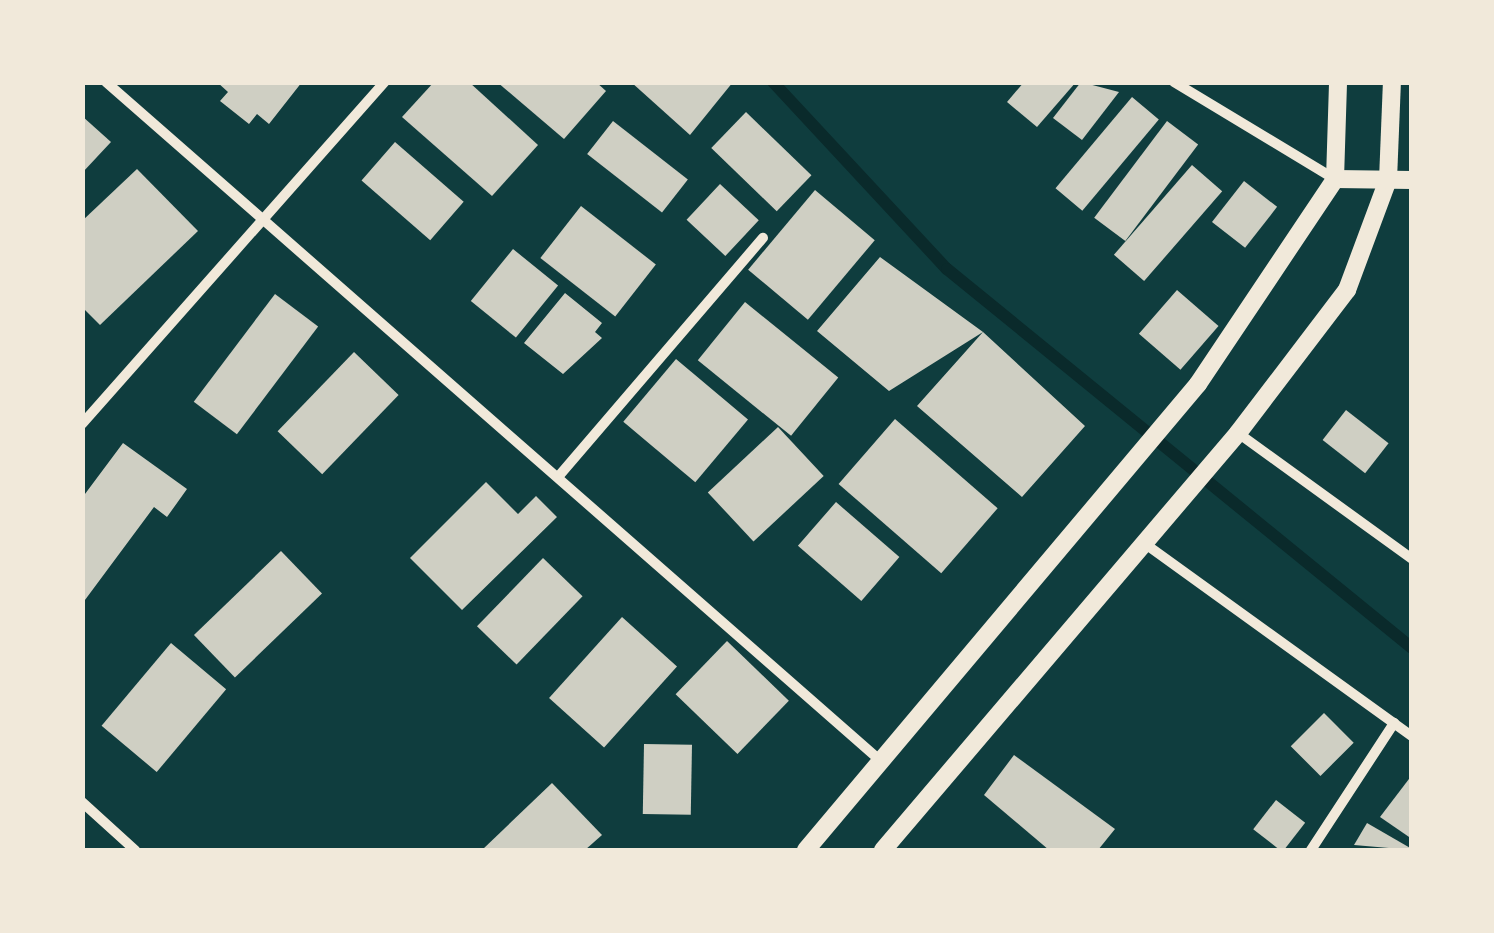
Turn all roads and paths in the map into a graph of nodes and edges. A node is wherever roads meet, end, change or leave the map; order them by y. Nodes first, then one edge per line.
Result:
1 (106, 82) edge
2 (385, 82) edge
3 (1174, 82) edge
4 (1338, 82) edge
5 (1392, 82) edge
6 (1335, 179) junction
7 (1388, 180) junction
8 (1412, 180) edge
9 (264, 219) junction
10 (763, 238) dead end
11 (82, 424) edge
12 (1238, 433) junction
13 (558, 477) junction
14 (1144, 543) junction
15 (1412, 559) edge
16 (1394, 724) junction
17 (1412, 736) edge
18 (882, 762) junction
19 (82, 802) edge
20 (134, 850) edge
21 (806, 850) edge
22 (883, 850) edge
23 (1311, 850) edge

1 - 9 street
2 - 9 street
3 - 6 street
4 - 6 street
5 - 7 street
6 - 7 street
6 - 18 street
7 - 8 street
7 - 12 street
9 - 11 street
9 - 13 street
10 - 13 street
12 - 14 street
12 - 15 street
13 - 18 street
14 - 16 street
14 - 22 street
16 - 17 street
16 - 23 street
18 - 21 street
19 - 20 street

